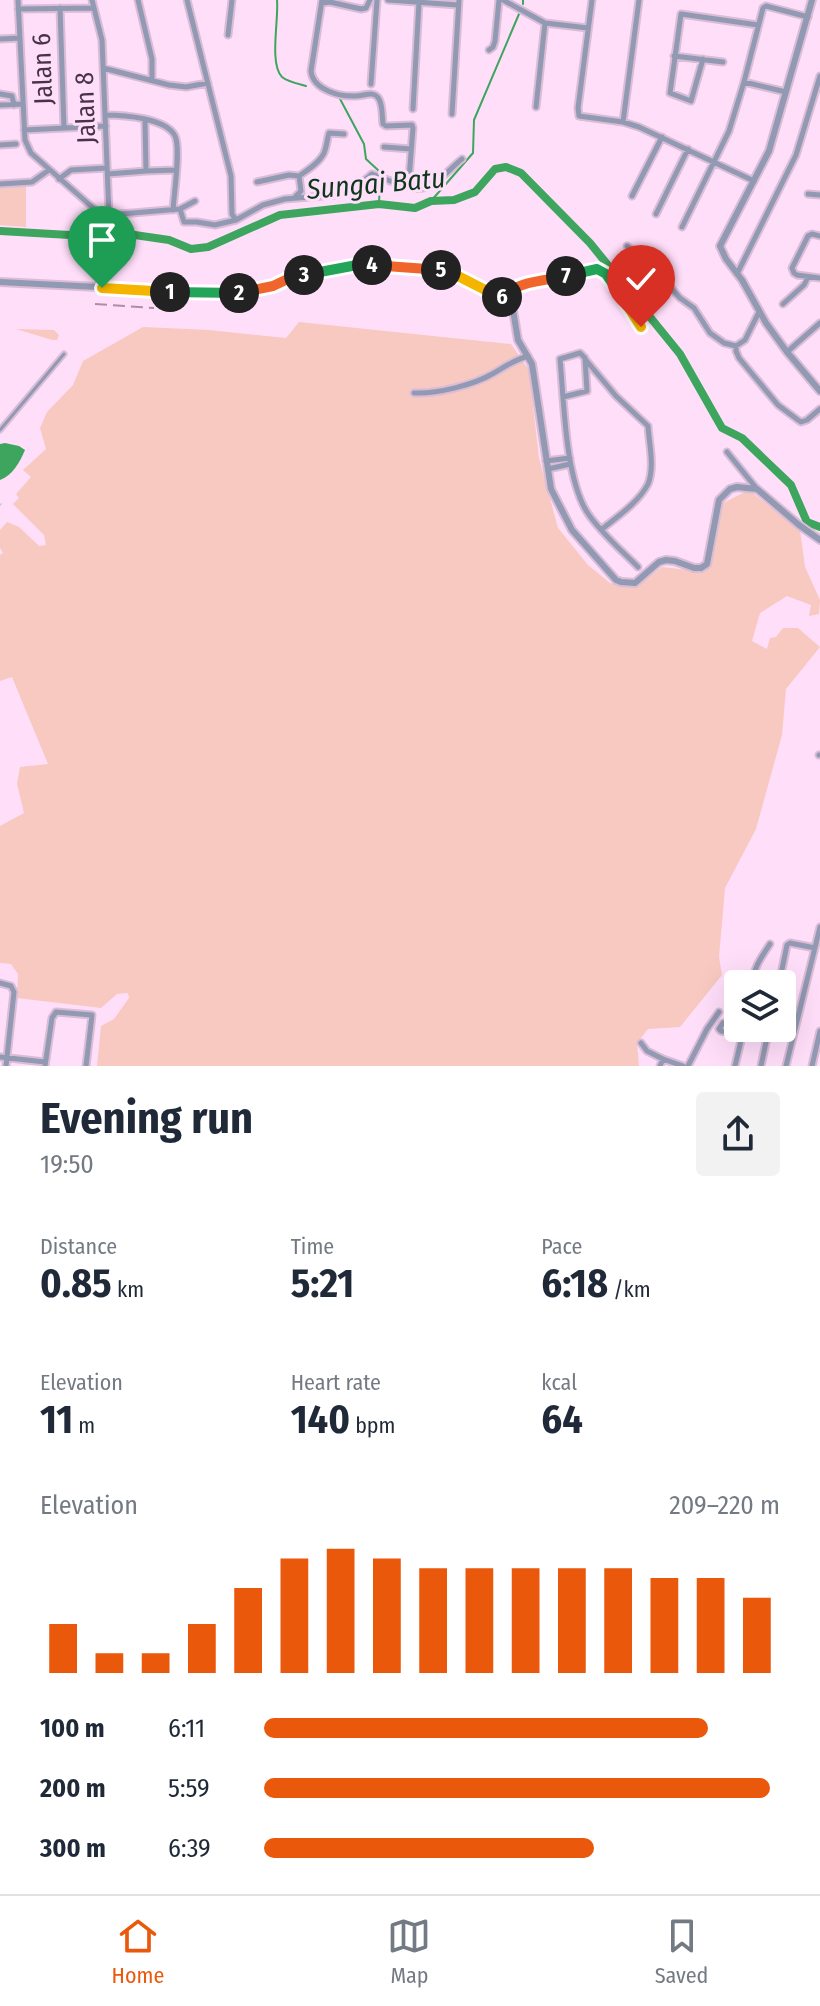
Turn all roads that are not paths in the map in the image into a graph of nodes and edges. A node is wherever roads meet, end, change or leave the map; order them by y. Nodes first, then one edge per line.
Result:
1 (18, 0) edge
2 (92, 0) edge
3 (138, 0) edge
4 (187, 0) edge
5 (232, 0) edge
6 (370, 0) edge
7 (377, 0) edge
8 (388, 0) edge
9 (501, 0) edge
10 (592, 0) edge
11 (639, 0) edge
12 (812, 0) edge
13 (322, 1) edge
14 (511, 1) edge
15 (419, 2) junction
16 (459, 2) edge
17 (60, 8) junction
18 (94, 8) junction
19 (18, 9) junction
20 (808, 17) junction
21 (545, 23) junction
22 (758, 25) junction
23 (588, 28) junction
24 (228, 35) dead end
25 (20, 38) junction
26 (0, 39) edge
27 (489, 50) dead end
28 (674, 56) junction
29 (703, 59) junction
30 (723, 62) dead end
31 (103, 68) junction
32 (820, 76) edge
33 (152, 80) junction
34 (744, 82) junction
35 (208, 83) junction
36 (371, 84) dead end
37 (786, 92) junction
38 (0, 94) edge
39 (23, 104) junction
40 (0, 105) edge
41 (14, 105) junction
42 (536, 107) dead end
43 (413, 109) dead end
44 (452, 114) dead end
45 (105, 115) junction
46 (145, 120) junction
47 (623, 122) junction
48 (106, 126) junction
49 (64, 128) junction
50 (24, 130) junction
51 (344, 134) dead end
52 (662, 137) junction
53 (16, 144) dead end
54 (0, 145) edge
55 (384, 147) dead end
56 (411, 149) junction
57 (688, 149) junction
58 (462, 159) dead end
59 (714, 162) junction
60 (49, 170) junction
61 (176, 170) junction
62 (108, 171) junction
63 (146, 171) junction
64 (299, 176) junction
65 (59, 179) junction
66 (754, 181) junction
67 (257, 182) dead end
68 (404, 183) junction
69 (0, 184) edge
70 (808, 194) dead end
71 (820, 195) edge
72 (632, 196) dead end
73 (294, 197) junction
74 (195, 201) dead end
75 (177, 210) junction
76 (656, 214) dead end
77 (109, 215) junction
78 (236, 220) junction
79 (682, 227) dead end
80 (820, 236) edge
81 (627, 246) dead end
82 (737, 274) junction
83 (808, 277) junction
84 (820, 278) edge
85 (0, 282) edge
86 (501, 298) junction
87 (783, 304) dead end
88 (759, 312) junction
89 (820, 323) edge
90 (641, 327) dead end
91 (736, 346) junction
92 (787, 352) junction
93 (64, 354) dead end
94 (528, 356) junction
95 (585, 358) junction
96 (819, 385) edge
97 (414, 393) dead end
98 (563, 397) junction
99 (820, 409) edge
100 (0, 430) edge
101 (727, 452) dead end
102 (570, 461) junction
103 (546, 465) junction
104 (757, 489) junction
105 (602, 529) junction
106 (820, 540) edge
107 (638, 567) dead end
108 (820, 927) edge
109 (770, 944) dead end
110 (817, 945) edge
111 (755, 970) edge
112 (782, 970) edge
113 (0, 983) edge
114 (719, 1012) dead end
115 (723, 1023) dead end
116 (820, 1031) edge
117 (724, 1032) edge
118 (740, 1042) edge
119 (766, 1042) edge
120 (641, 1043) dead end
121 (817, 1055) edge
122 (4, 1057) edge
123 (661, 1063) edge
124 (45, 1064) edge
125 (6, 1066) edge
126 (86, 1066) edge
127 (686, 1066) edge
128 (735, 1066) edge
129 (761, 1066) edge
130 (786, 1066) edge
131 (812, 1066) edge

1 - 19 street
2 - 18 street, Jalan 8
3 - 33 street
4 - 35 street
5 - 24 street
6 - 13 street
7 - 36 street
8 - 15 street
9 - 14 street
9 - 27 street
10 - 23 street
11 - 47 street
12 - 20 street
13 - 56 street
14 - 21 street
15 - 16 street
15 - 43 street
16 - 44 street
17 - 18 street
17 - 19 street
17 - 49 street, Jalan 6
18 - 31 street, Jalan 8
19 - 25 street
20 - 22 street
20 - 37 street
21 - 23 street
21 - 42 street
22 - 28 street
22 - 34 street
23 - 47 street
25 - 26 street
25 - 39 street
28 - 29 street
28 - 29 street
29 - 30 street
31 - 33 street
31 - 45 street, Jalan 8
32 - 82 street
33 - 35 street
34 - 37 street
34 - 59 street
35 - 78 street
37 - 66 street
38 - 41 street
39 - 41 street
39 - 50 street
40 - 41 street
45 - 46 street
45 - 48 street, Jalan 8
46 - 61 street
46 - 63 street
47 - 52 street
48 - 49 street
48 - 62 street, Jalan 8
49 - 50 street
50 - 60 street
51 - 64 street
52 - 57 street
52 - 72 street
53 - 54 street
55 - 56 street
56 - 68 street
57 - 59 street
57 - 76 street
58 - 68 street
59 - 66 street
59 - 79 street
60 - 65 street
60 - 69 street
61 - 63 street
61 - 75 street
62 - 63 street
62 - 65 street
62 - 77 street, Jalan 8
64 - 67 street
64 - 73 street
65 - 77 street
66 - 82 street
68 - 73 street
70 - 71 street
73 - 78 street
74 - 75 street
75 - 77 street
75 - 78 street
80 - 83 street
81 - 91 street
82 - 88 street
83 - 84 street
83 - 87 street
85 - 86 street
86 - 90 street
86 - 94 street
88 - 91 street
88 - 92 street
89 - 92 street
91 - 99 street
92 - 96 street
93 - 100 street
94 - 97 street
94 - 103 street
95 - 98 street
95 - 98 street
95 - 105 street
98 - 102 street
101 - 104 street
102 - 103 street
102 - 105 street
103 - 104 street
104 - 106 street
105 - 107 street
108 - 110 street
109 - 111 street
110 - 112 street
110 - 130 street
113 - 122 street
114 - 127 street
115 - 117 street
116 - 121 street
118 - 128 street
119 - 129 street
120 - 123 street
121 - 131 street
122 - 124 street
122 - 125 street
123 - 127 street
124 - 126 street

